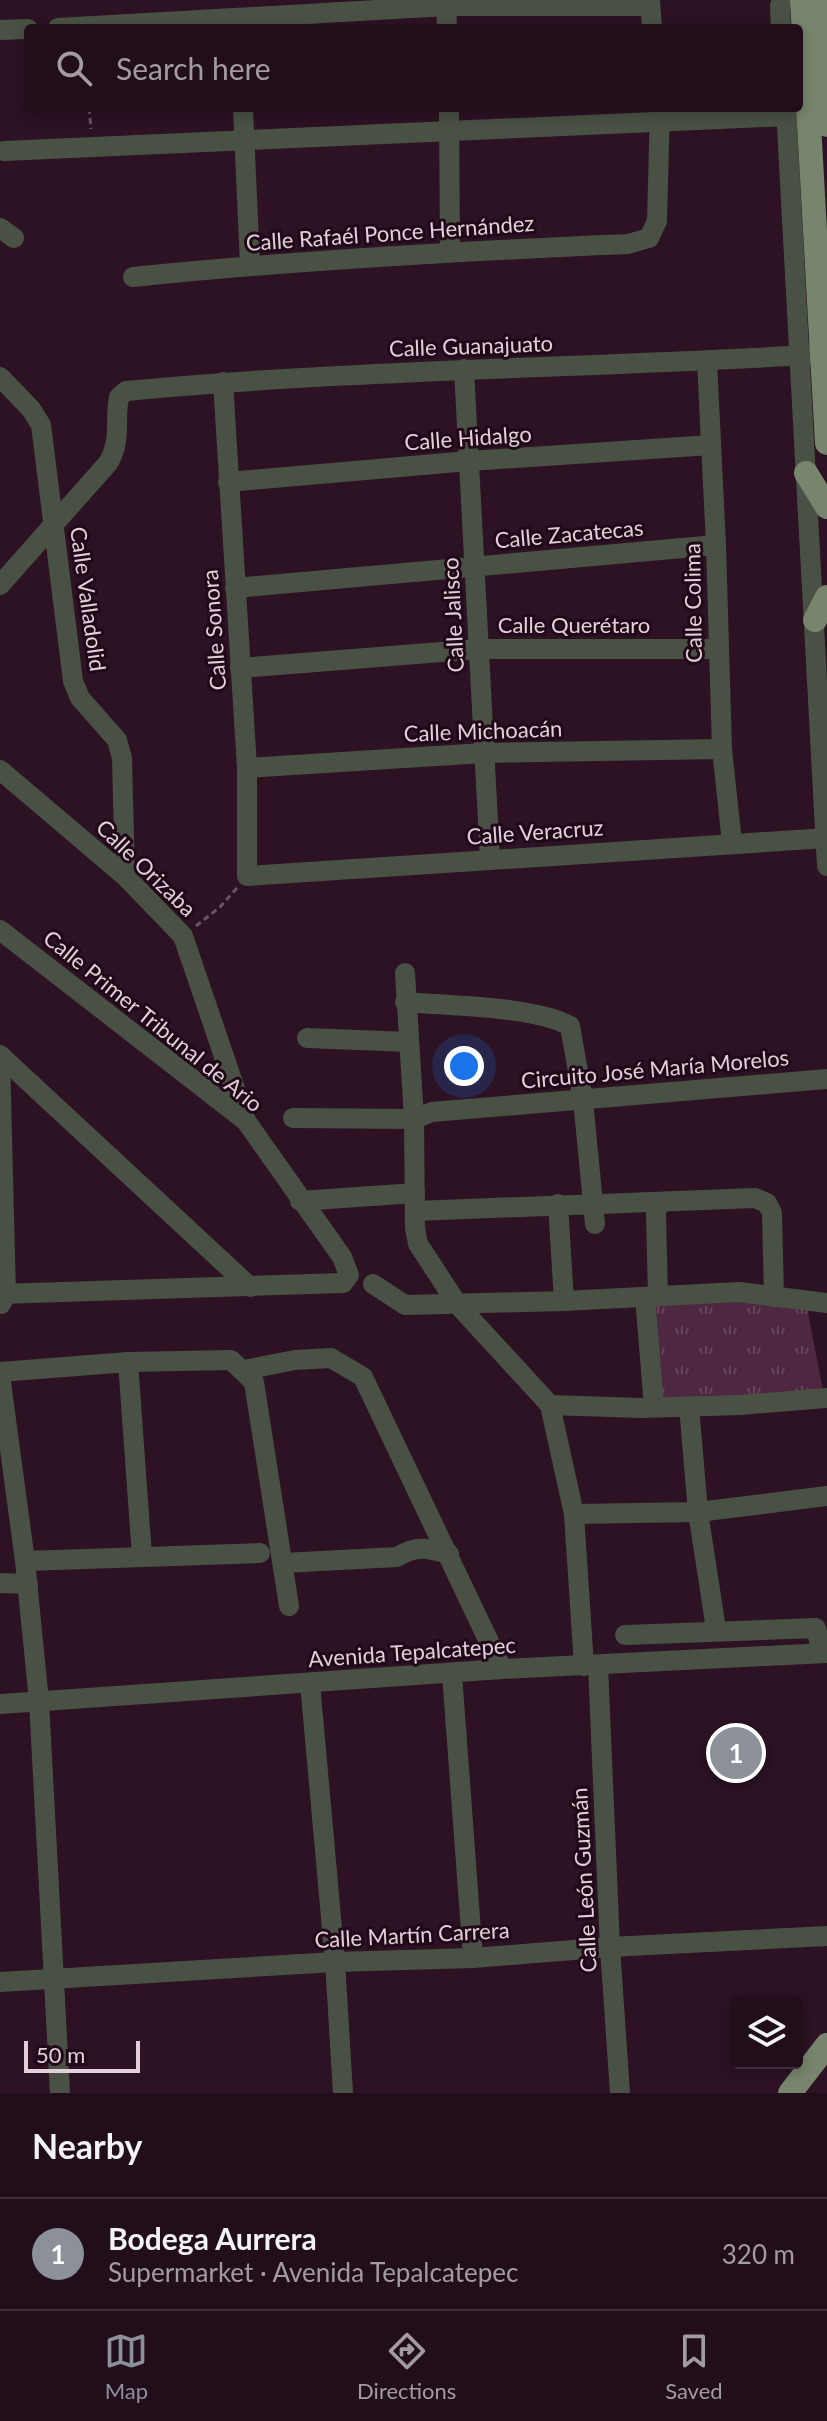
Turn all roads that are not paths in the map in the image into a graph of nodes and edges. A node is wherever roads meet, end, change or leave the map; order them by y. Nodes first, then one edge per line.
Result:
1 (782, 0) edge
2 (802, 0) edge
3 (821, 0) edge
4 (446, 3) edge
5 (650, 3) edge
6 (238, 16) edge
7 (118, 24) edge
8 (447, 24) edge
9 (652, 24) edge
10 (781, 24) edge
11 (803, 24) edge
12 (803, 24) edge
13 (24, 29) edge
14 (0, 30) edge
15 (243, 112) edge
16 (449, 112) edge
17 (787, 112) edge
18 (660, 116) edge
19 (827, 125) edge
20 (449, 132) junction
21 (245, 142) junction
22 (4, 151) dead end
23 (450, 251) junction
24 (250, 265) junction
25 (133, 277) dead end
26 (707, 361) junction
27 (817, 364) edge
28 (464, 369) junction
29 (0, 377) edge
30 (223, 382) junction
31 (827, 443) edge
32 (711, 445) junction
33 (469, 461) junction
34 (806, 473) junction
35 (228, 482) junction
36 (827, 507) edge
37 (54, 525) junction
38 (716, 545) junction
39 (475, 566) junction
40 (0, 585) edge
41 (235, 588) junction
42 (827, 597) edge
43 (815, 620) junction
44 (479, 649) junction
45 (717, 649) junction
46 (240, 668) junction
47 (722, 749) junction
48 (484, 753) junction
49 (247, 768) junction
50 (0, 770) edge
51 (826, 838) edge
52 (732, 843) junction
53 (490, 859) junction
54 (827, 866) edge
55 (125, 876) junction
56 (247, 876) joint
57 (0, 930) edge
58 (405, 973) dead end
59 (405, 1002) junction
60 (307, 1038) dead end
61 (409, 1042) junction
62 (0, 1056) edge
63 (827, 1079) edge
64 (583, 1100) junction
65 (293, 1118) dead end
66 (414, 1119) junction
67 (246, 1121) junction
68 (300, 1201) junction
69 (415, 1202) junction
70 (659, 1202) junction
71 (592, 1203) junction
72 (558, 1204) junction
73 (595, 1224) dead end
74 (373, 1284) dead end
75 (250, 1287) junction
76 (651, 1297) junction
77 (774, 1297) junction
78 (2, 1298) edge
79 (564, 1301) junction
80 (827, 1303) edge
81 (458, 1305) junction
82 (128, 1362) junction
83 (238, 1365) junction
84 (0, 1373) edge
85 (0, 1383) edge
86 (827, 1398) edge
87 (550, 1405) junction
88 (689, 1406) junction
89 (648, 1407) junction
90 (827, 1496) edge
91 (698, 1512) junction
92 (574, 1514) junction
93 (260, 1553) dead end
94 (449, 1554) junction
95 (142, 1556) junction
96 (25, 1561) junction
97 (283, 1563) junction
98 (0, 1583) edge
99 (28, 1584) junction
100 (289, 1606) dead end
101 (716, 1629) junction
102 (625, 1635) dead end
103 (825, 1653) edge
104 (591, 1665) junction
105 (502, 1669) junction
106 (452, 1674) junction
107 (310, 1683) junction
108 (39, 1701) junction
109 (0, 1704) edge
110 (827, 1936) edge
111 (610, 1947) junction
112 (473, 1958) junction
113 (335, 1962) junction
114 (52, 1981) junction
115 (0, 1982) edge
116 (827, 2045) edge
117 (60, 2093) edge
118 (343, 2093) edge
119 (620, 2093) edge
120 (790, 2093) edge

1 - 10 street
2 - 11 main road
3 - 19 main road
4 - 5 street
4 - 6 street
4 - 8 street
5 - 9 street
6 - 7 street
12 - 27 main road
13 - 14 street
15 - 21 street
16 - 20 street
17 - 18 street
17 - 27 street
18 - 20 street
18 - 23 street, Calle Rafaél Ponce Hernández
20 - 21 street
20 - 23 street
21 - 22 street
21 - 24 street
23 - 24 street, Calle Rafaél Ponce Hernández
24 - 25 street, Calle Rafaél Ponce Hernández
26 - 27 street, Calle Guanajuato
26 - 28 street, Calle Guanajuato
26 - 32 street, Calle Colima
27 - 31 main road
27 - 34 street
28 - 30 street, Calle Guanajuato
28 - 33 street, Calle Jalisco
29 - 37 street, Calle Valladolid
30 - 35 street, Calle Sonora
30 - 37 street, Calle Guanajuato
32 - 33 street, Calle Hidalgo
32 - 38 street, Calle Colima
33 - 35 street, Calle Hidalgo
33 - 39 street, Calle Jalisco
34 - 36 main road
34 - 43 street
35 - 41 street, Calle Sonora
37 - 40 street
37 - 55 street, Calle Valladolid
38 - 39 street, Calle Zacatecas
38 - 45 street, Calle Colima
39 - 41 street, Calle Zacatecas
39 - 44 street, Calle Jalisco
41 - 46 street, Calle Sonora
42 - 43 main road
43 - 51 street
44 - 45 street, Calle Querétaro
44 - 46 street, Calle Querétaro
44 - 48 street, Calle Jalisco
45 - 47 street, Calle Colima
46 - 49 street, Calle Sonora
47 - 48 street, Calle Michoacán
47 - 52 street, Calle Colima
48 - 49 street, Calle Michoacán
48 - 53 street, Calle Jalisco
49 - 56 street, Calle Sonora
50 - 55 street, Calle Orizaba
51 - 52 street, Calle Veracruz
51 - 54 street
52 - 53 street, Calle Veracruz
53 - 56 street, Calle Veracruz
55 - 67 street, Calle Orizaba
57 - 67 street, Calle Primer Tribunal de Ario
58 - 59 street
59 - 61 street
59 - 64 street
60 - 61 street
61 - 66 street
62 - 75 street
62 - 78 street
63 - 64 street, Circuito José María Morelos
64 - 66 street, Circuito José María Morelos
64 - 71 street
65 - 66 street, Circuito José María Morelos
66 - 69 street
67 - 68 street, Calle Primer Tribunal de Ario
68 - 69 street
68 - 75 street, Calle Primer Tribunal de Ario
69 - 72 street
69 - 81 street
70 - 71 street
70 - 76 street
70 - 77 street
71 - 72 street
71 - 73 street
72 - 79 street
74 - 81 street
75 - 78 street
76 - 77 street
76 - 79 street
76 - 89 street
77 - 80 street
79 - 81 street
81 - 87 street
82 - 83 street
82 - 84 street
82 - 95 street
83 - 94 street
83 - 97 street
84 - 85 street
85 - 96 street
86 - 88 street
87 - 89 street
87 - 92 street
88 - 89 street
88 - 91 street
90 - 91 street
91 - 92 street
91 - 101 street
92 - 104 street
93 - 95 street
94 - 97 street
94 - 105 street
95 - 96 street
96 - 99 street
97 - 100 street
98 - 99 street
99 - 108 street
101 - 102 street
101 - 103 street
103 - 104 street, Avenida Tepalcatepec
104 - 105 street, Avenida Tepalcatepec
104 - 111 street, Calle León Guzmán
105 - 106 street, Avenida Tepalcatepec
106 - 107 street, Avenida Tepalcatepec
106 - 112 street
107 - 108 street, Avenida Tepalcatepec
107 - 113 street
108 - 109 street, Avenida Tepalcatepec
108 - 114 street
110 - 111 street, Calle Martín Carrera
111 - 112 street, Calle Martín Carrera
111 - 119 street, Calle León Guzmán
112 - 113 street, Calle Martín Carrera
113 - 114 street, Calle Martín Carrera
113 - 118 street
114 - 115 street, Calle Martín Carrera
114 - 117 street
116 - 120 main road

